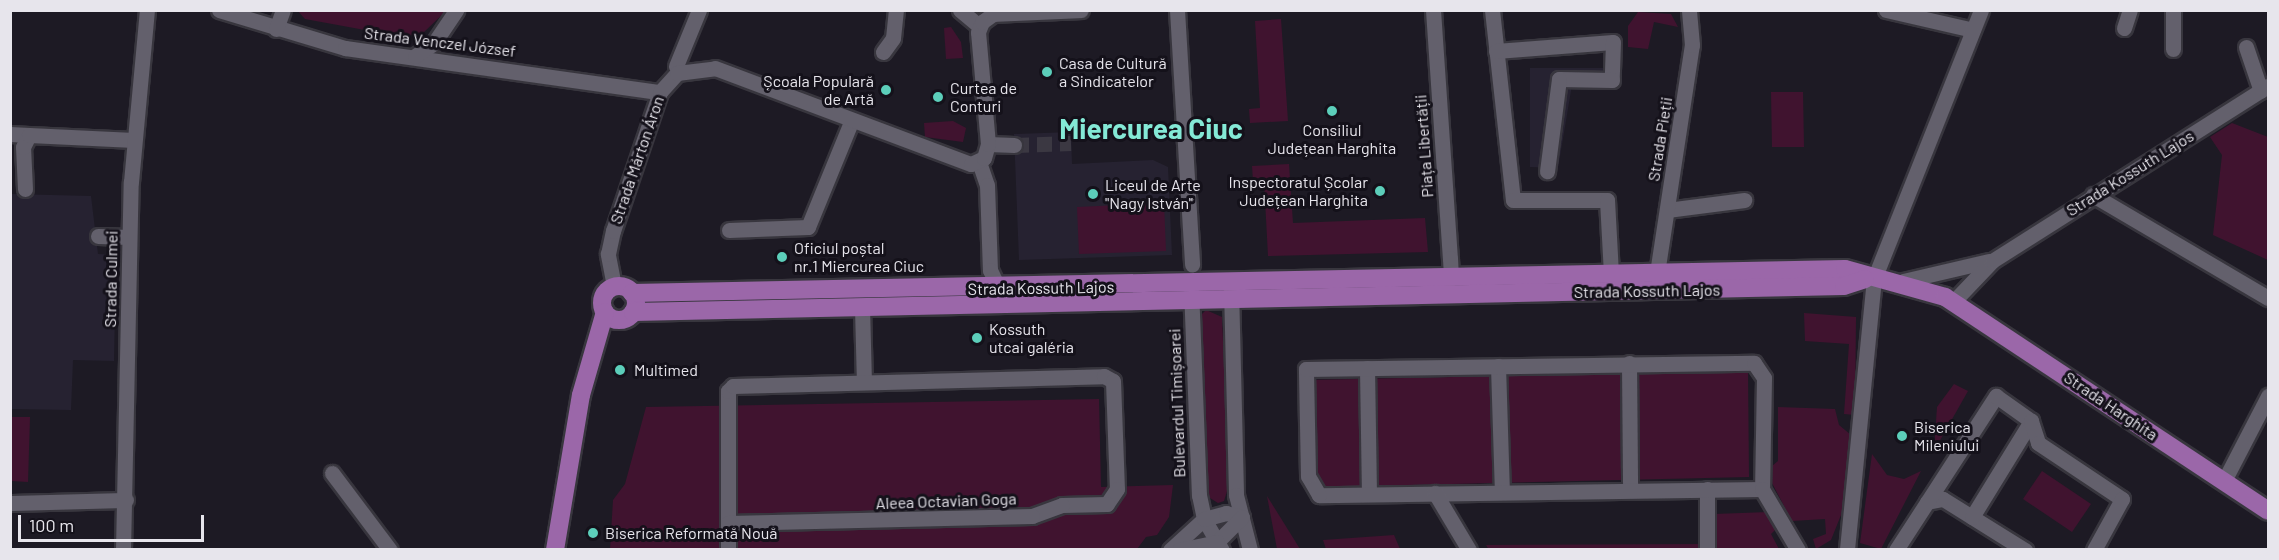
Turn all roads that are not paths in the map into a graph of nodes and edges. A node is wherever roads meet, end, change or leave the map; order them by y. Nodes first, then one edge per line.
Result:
1 (147, 10) edge
2 (219, 10) edge
3 (283, 10) edge
4 (456, 10) edge
5 (699, 10) edge
6 (896, 10) edge
7 (960, 10) edge
8 (1081, 10) edge
9 (1177, 10) edge
10 (1433, 10) edge
11 (1492, 10) edge
12 (1689, 10) edge
13 (1886, 10) edge
14 (1981, 10) edge
15 (2130, 10) edge
16 (2173, 10) edge
17 (979, 26) junction
18 (2124, 28) dead end
19 (276, 29) junction
20 (1973, 30) junction
21 (2246, 47) dead end
22 (2173, 49) dead end
23 (1496, 51) junction
24 (883, 52) dead end
25 (415, 56) junction
26 (676, 66) dead end
27 (2265, 89) edge
28 (660, 92) junction
29 (851, 122) junction
30 (10, 134) edge
31 (29, 135) junction
32 (134, 140) junction
33 (988, 144) junction
34 (1014, 145) tunnel mouth
35 (979, 162) junction
36 (1547, 171) dead end
37 (25, 189) dead end
38 (2093, 195) junction
39 (1744, 200) dead end
40 (1667, 210) junction
41 (729, 230) dead end
42 (98, 237) dead end
43 (129, 237) junction
44 (1992, 261) junction
45 (1192, 265) dead end
46 (1657, 273) junction
47 (1611, 274) junction
48 (1451, 278) junction
49 (1870, 279) junction
50 (1903, 281) junction
51 (614, 286) junction
52 (1231, 292) junction
53 (632, 293) junction
54 (1192, 293) junction
55 (1427, 296) junction
56 (1004, 297) junction
57 (2268, 298) edge
58 (1953, 302) junction
59 (862, 307) junction
60 (619, 315) junction
61 (1629, 363) junction
62 (1498, 366) junction
63 (1367, 368) junction
64 (864, 382) junction
65 (2268, 396) edge
66 (2031, 421) junction
67 (332, 473) dead end
68 (2224, 481) junction
69 (1707, 489) junction
70 (1762, 489) junction
71 (1630, 490) junction
72 (1502, 492) junction
73 (1435, 493) junction
74 (1369, 494) junction
75 (1199, 495) junction
76 (1236, 495) junction
77 (126, 500) junction
78 (1927, 502) junction
79 (10, 503) edge
80 (2268, 511) edge
81 (1242, 516) junction
82 (1972, 517) junction
83 (1204, 519) junction
84 (729, 523) junction
85 (1187, 530) junction
86 (1249, 544) edge
87 (1221, 547) edge
88 (123, 549) edge
89 (390, 549) edge
90 (555, 549) edge
91 (728, 549) edge
92 (1170, 549) edge
93 (1179, 549) edge
94 (1469, 549) edge
95 (1707, 549) edge
96 (1798, 549) edge
97 (1847, 549) edge
98 (1896, 549) edge
99 (2025, 549) edge
100 (2094, 549) edge

1 - 32 street, Strada Culmei
2 - 19 street, Strada Venczel József
3 - 19 street
4 - 25 street
5 - 26 street
6 - 24 street
7 - 17 street
8 - 17 street
9 - 45 street
10 - 48 street, Piața Libertății
11 - 23 street
12 - 40 street, Strada Pieții
13 - 20 street
14 - 20 street
15 - 18 street
16 - 22 street
17 - 33 street
19 - 25 street, Strada Venczel József
20 - 49 street
21 - 27 street
23 - 36 street
23 - 47 street
25 - 28 street, Strada Venczel József
27 - 38 street, Strada Kossuth Lajos
28 - 29 street, Strada Márton Áron
28 - 51 street, Strada Márton Áron
29 - 35 street
29 - 41 street
30 - 31 street
31 - 32 street
31 - 37 street
32 - 43 street, Strada Culmei
33 - 34 street
33 - 35 street
35 - 56 street
38 - 44 street, Strada Kossuth Lajos
38 - 57 street
39 - 40 street
40 - 46 street, Strada Pieții
42 - 43 street
43 - 77 street, Strada Culmei
44 - 50 street, Strada Kossuth Lajos
44 - 58 street, Strada Kossuth Lajos
46 - 47 main road, Strada Kossuth Lajos
46 - 49 main road, Strada Kossuth Lajos
47 - 48 main road, Strada Kossuth Lajos
48 - 52 main road, Strada Kossuth Lajos
48 - 55 street
49 - 50 main road, Strada Kossuth Lajos
49 - 55 main road, Strada Kossuth Lajos
49 - 97 street
50 - 58 main road, Strada Kossuth Lajos
51 - 53 main road
51 - 60 main road
52 - 54 main road, Strada Kossuth Lajos
52 - 55 main road, Strada Kossuth Lajos
52 - 76 street
53 - 56 main road, Strada Kossuth Lajos
53 - 60 main road
54 - 56 main road, Strada Kossuth Lajos
54 - 75 street, Bulevardul Timișoarei
56 - 59 main road, Strada Kossuth Lajos
58 - 68 main road, Strada Harghita
59 - 60 main road, Strada Kossuth Lajos
59 - 64 street
60 - 90 main road
61 - 62 street
61 - 70 street
61 - 71 street
62 - 63 street
62 - 72 street
63 - 74 street
63 - 74 street
64 - 84 street, Aleea Octavian Goga
64 - 84 street, Aleea Octavian Goga
65 - 68 street
66 - 78 street
66 - 82 street
66 - 100 street
67 - 89 street
68 - 80 main road, Strada Harghita
69 - 70 street
69 - 71 street
69 - 95 street
70 - 96 street
71 - 72 street
72 - 73 street
73 - 74 street
73 - 94 street
75 - 76 street
75 - 83 street, Bulevardul Timișoarei
75 - 85 street
76 - 81 street
77 - 79 street
77 - 88 street, Strada Culmei
78 - 82 street
78 - 98 street
81 - 83 street
81 - 86 street
81 - 87 street
82 - 99 street
83 - 85 street
83 - 87 street, Bulevardul Timișoarei
84 - 91 street, Aleea Octavian Goga
85 - 92 street
86 - 87 street
87 - 93 street

